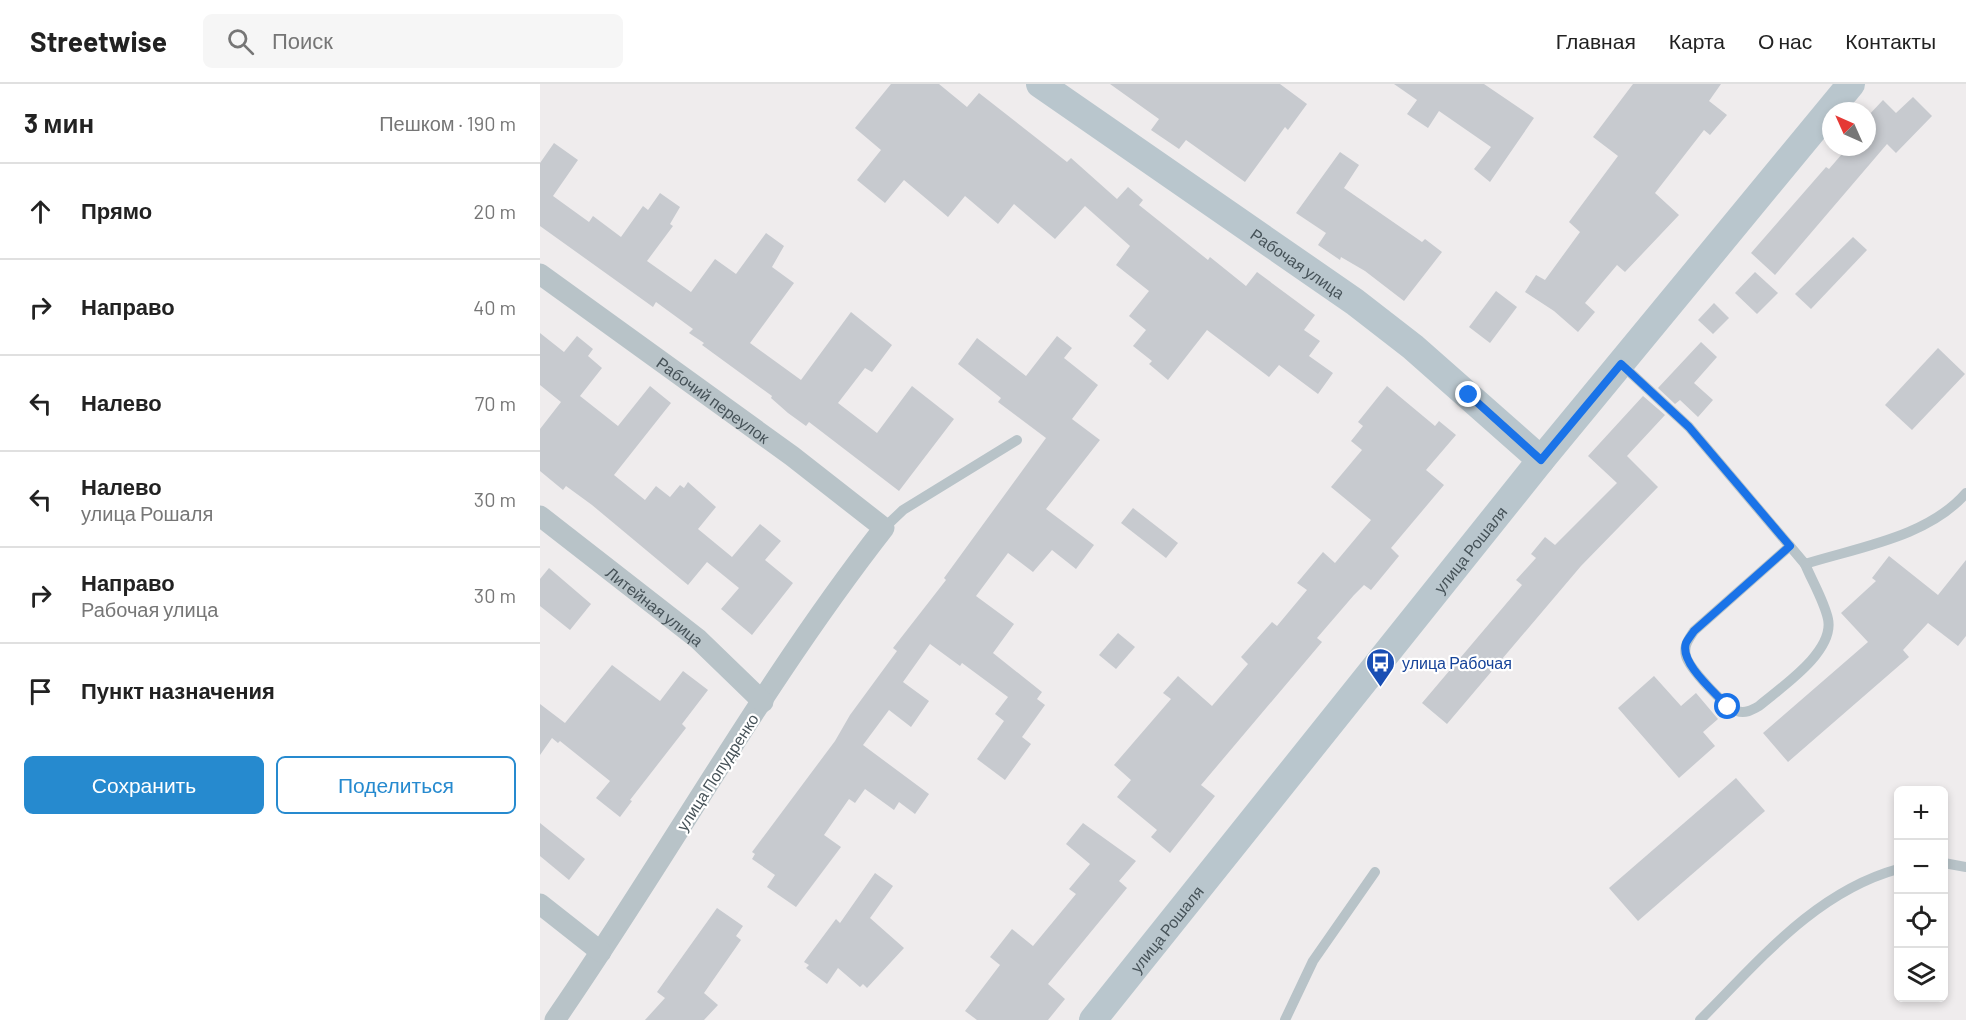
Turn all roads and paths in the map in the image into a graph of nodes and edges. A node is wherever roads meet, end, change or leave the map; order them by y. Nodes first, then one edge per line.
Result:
1 (1040, 84) edge
2 (1851, 84) edge
3 (540, 274) edge
4 (1621, 364) junction
5 (1017, 440) dead end
6 (1541, 460) junction
7 (1966, 493) edge
8 (540, 516) edge
9 (884, 528) junction
10 (1790, 546) junction
11 (1805, 564) junction
12 (763, 702) junction
13 (1948, 864) edge
14 (1966, 867) edge
15 (1894, 871) edge
16 (1375, 872) dead end
17 (540, 904) edge
18 (601, 952) junction
19 (559, 1019) edge
20 (1093, 1020) edge
21 (1285, 1020) edge
22 (1700, 1020) edge

1 - 6 main road, Рабочая улица
2 - 4 main road, улица Рошаля
3 - 9 street, Рабочий переулок
4 - 6 main road, улица Рошаля
4 - 10 lane
5 - 9 lane
6 - 20 main road, улица Рошаля
7 - 11 lane
8 - 12 street, Литейная улица
9 - 12 street, улица Попудренко
10 - 11 lane
10 - 11 lane
12 - 18 street, улица Попудренко
13 - 14 lane
15 - 22 lane
16 - 21 lane
17 - 18 street
18 - 19 street, улица Попудренко

